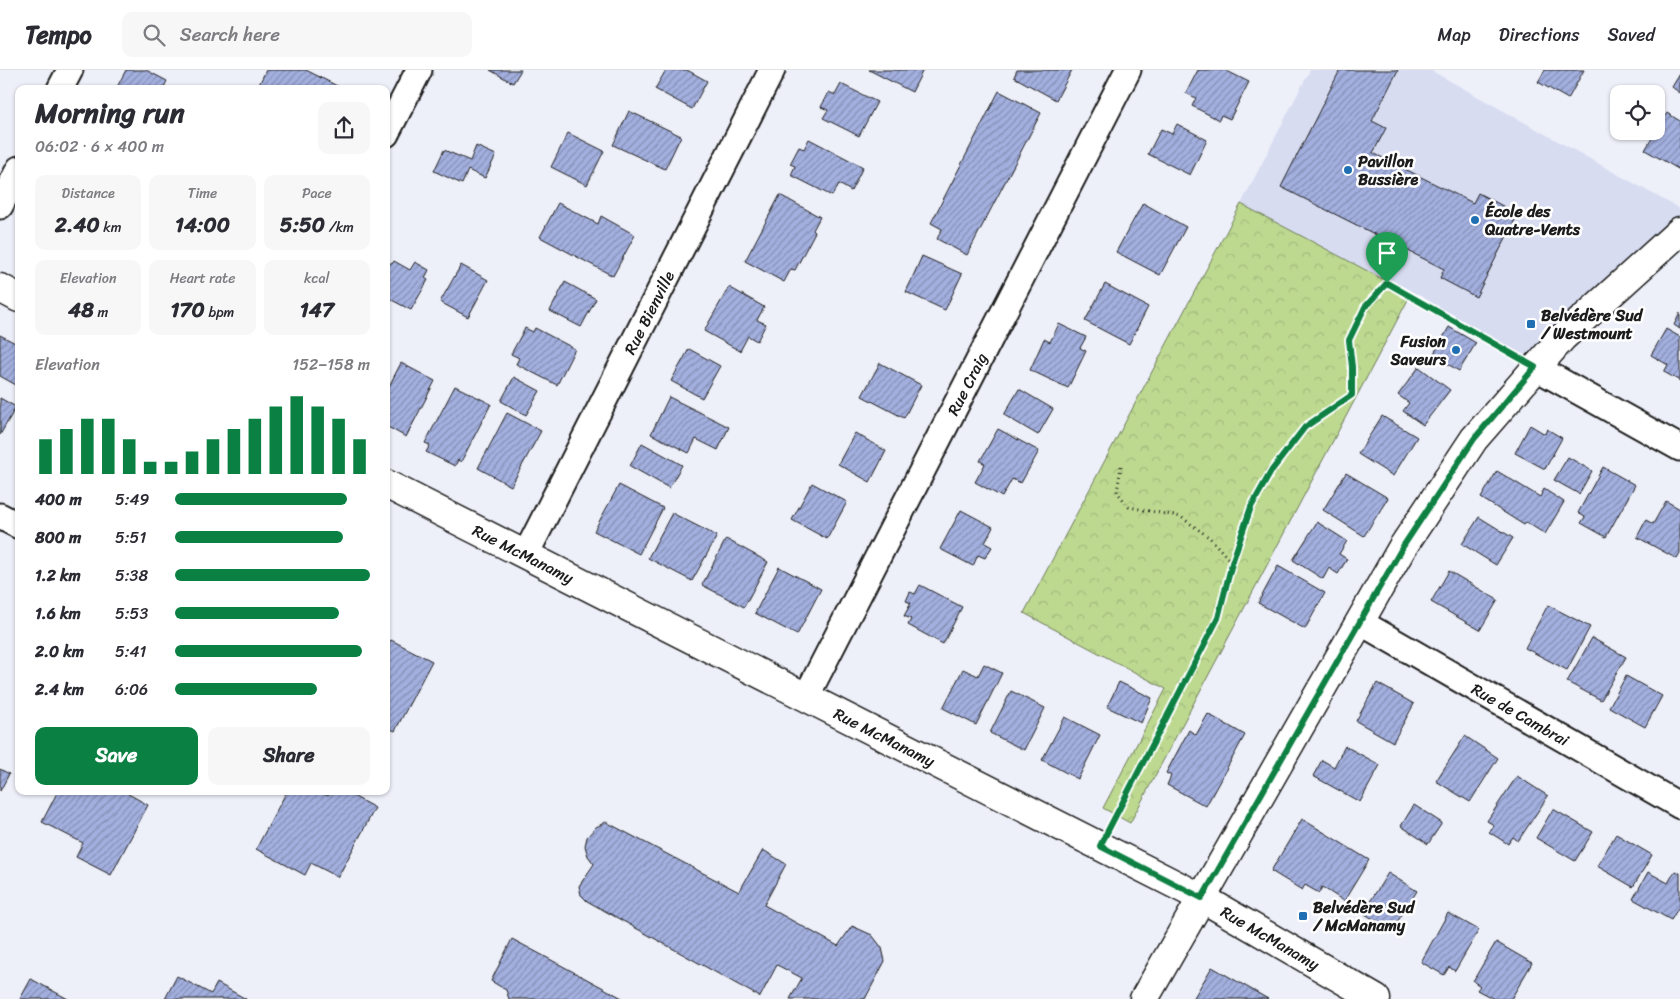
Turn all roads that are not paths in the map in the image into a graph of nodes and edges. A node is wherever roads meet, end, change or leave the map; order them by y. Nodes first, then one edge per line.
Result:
1 (70, 70) edge
2 (419, 70) edge
3 (772, 70) edge
4 (1128, 70) edge
5 (62, 85) edge
6 (390, 126) edge
7 (15, 178) edge
8 (0, 206) edge
9 (1680, 231) edge
10 (0, 288) edge
11 (15, 296) edge
12 (1535, 367) junction
13 (1680, 448) edge
14 (390, 486) edge
15 (0, 516) edge
16 (15, 524) edge
17 (526, 554) junction
18 (1360, 622) junction
19 (806, 697) junction
20 (1680, 806) edge
21 (1202, 898) junction
22 (1144, 999) edge
23 (1376, 999) edge

1 - 5 street
2 - 6 street
3 - 17 street, Rue Bienville
4 - 19 street, Rue Craig
7 - 8 street
9 - 12 street
10 - 11 street
12 - 13 street
12 - 18 street
14 - 17 street, Rue McManamy
15 - 16 street
17 - 19 street, Rue McManamy
18 - 20 street, Rue de Cambrai
18 - 21 street
19 - 21 street, Rue McManamy
21 - 22 street
21 - 23 street, Rue McManamy

